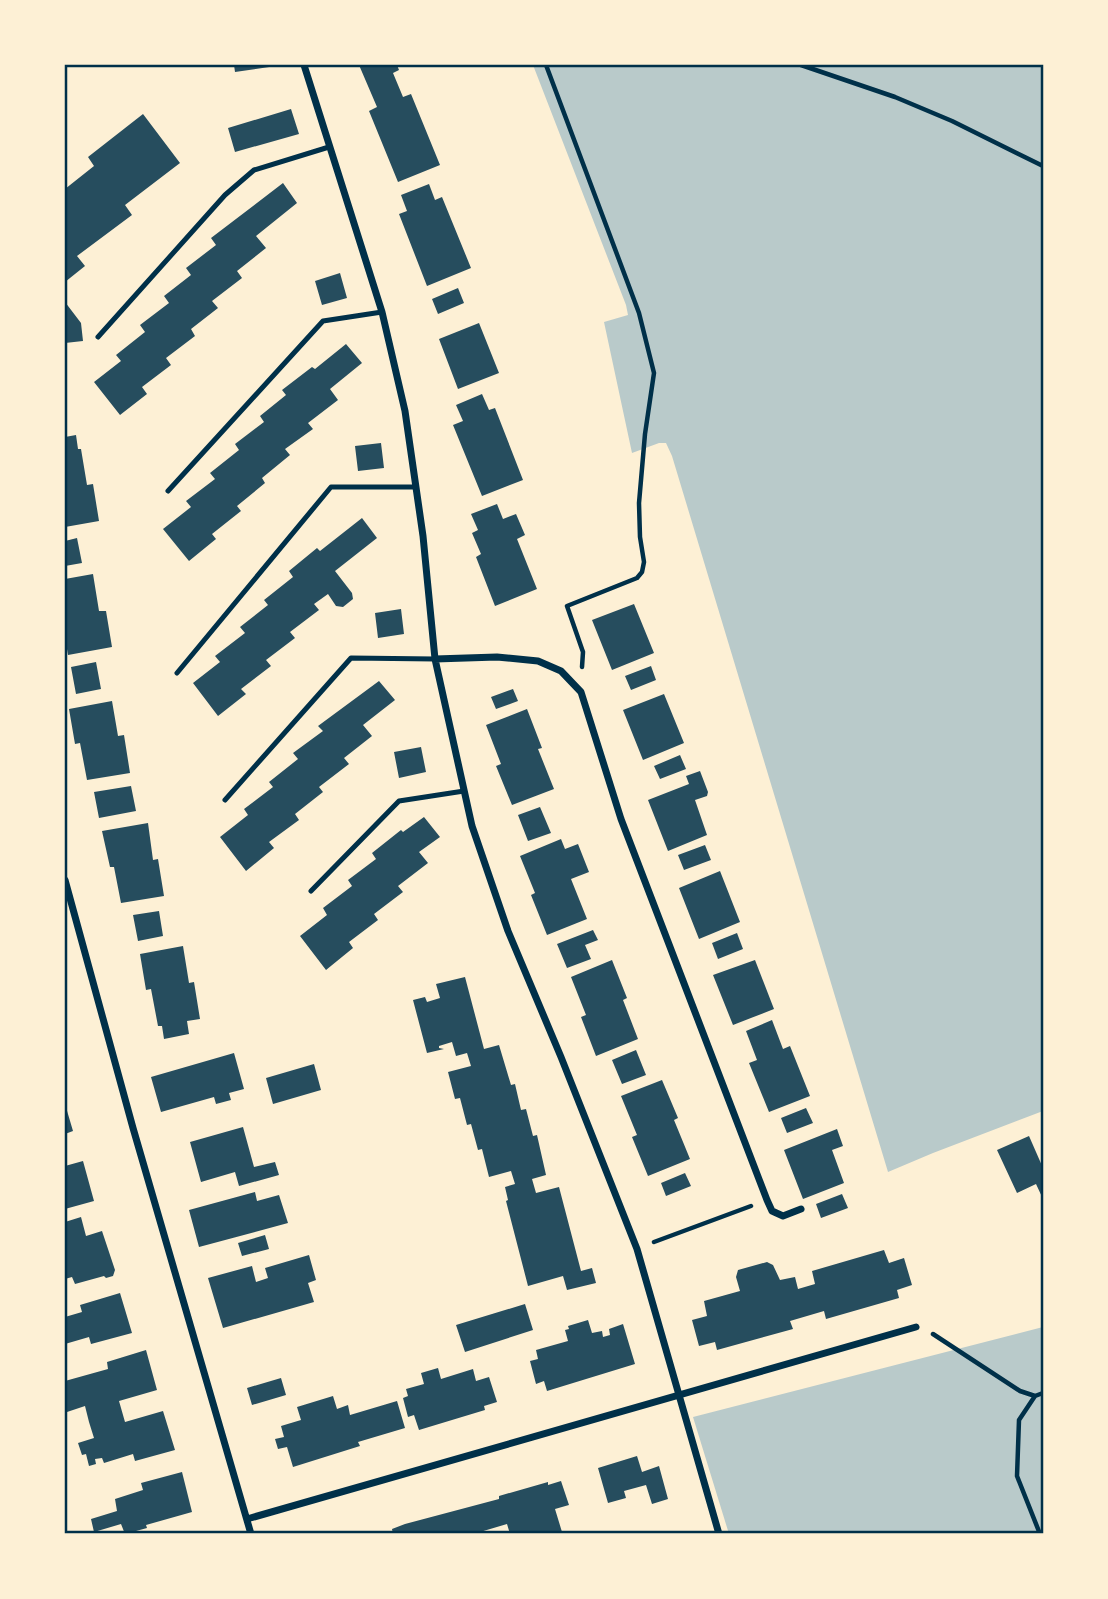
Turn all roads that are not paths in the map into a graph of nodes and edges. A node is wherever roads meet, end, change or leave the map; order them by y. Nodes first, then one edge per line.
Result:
1 (304, 65) edge
2 (329, 147) junction
3 (382, 312) junction
4 (99, 337) dead end
5 (416, 487) junction
6 (168, 491) dead end
7 (435, 659) junction
8 (177, 673) dead end
9 (464, 791) junction
10 (225, 800) dead end
11 (65, 880) edge
12 (311, 891) dead end
13 (801, 1209) dead end
14 (916, 1327) road end
15 (678, 1394) junction
16 (247, 1519) junction
17 (251, 1534) edge
18 (719, 1534) edge

1 - 2 street
2 - 3 street
2 - 4 lane
3 - 5 street
3 - 6 lane
5 - 7 street
5 - 8 lane
7 - 9 street
7 - 10 lane
7 - 13 street
9 - 12 lane
9 - 15 street
11 - 16 street
14 - 15 street
15 - 16 street
15 - 18 street
16 - 17 street

